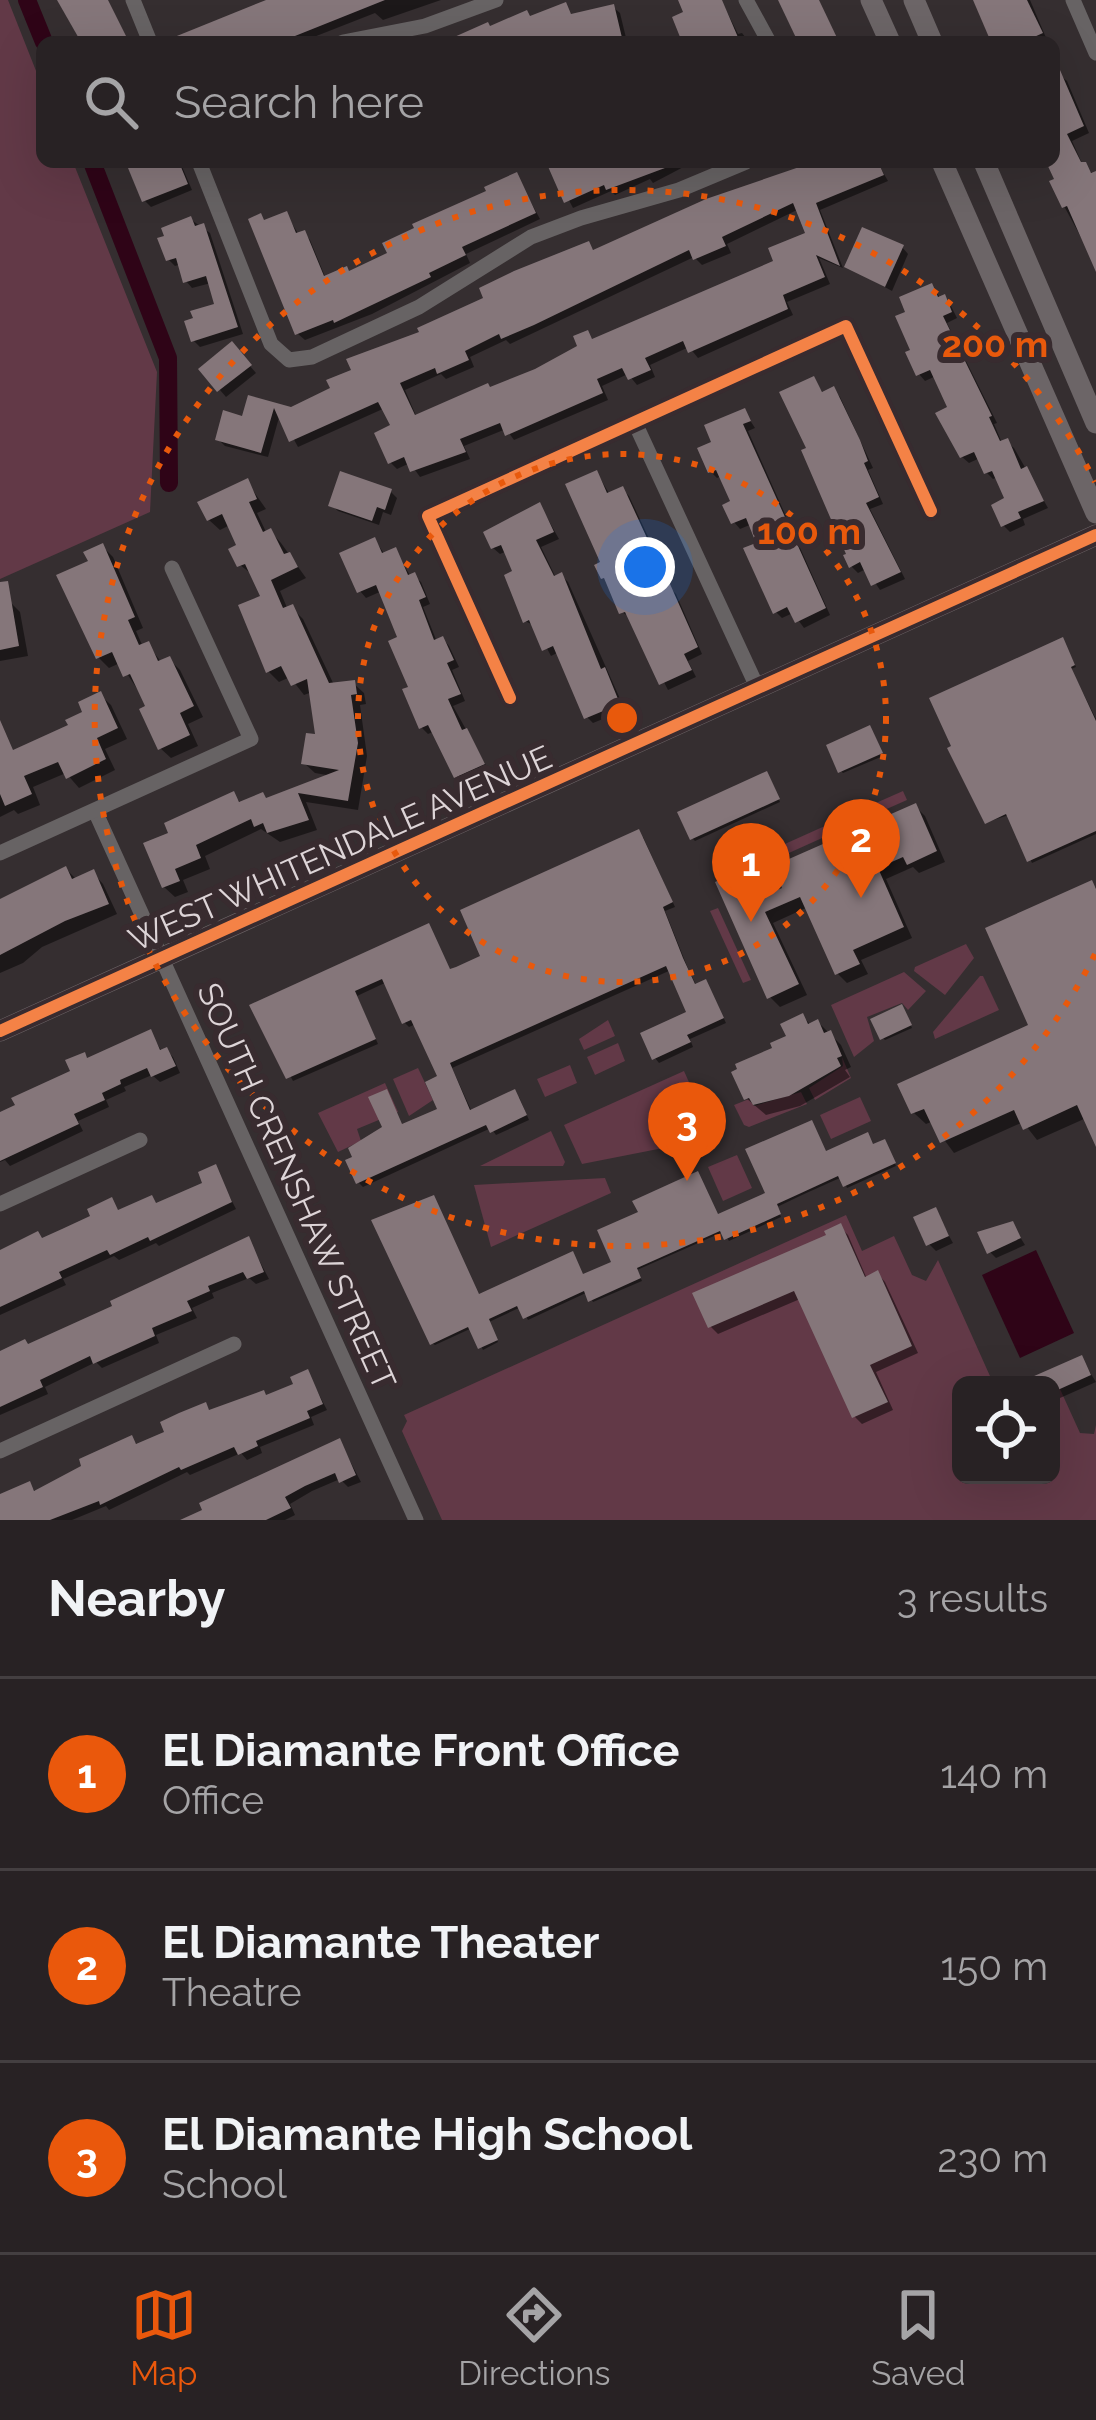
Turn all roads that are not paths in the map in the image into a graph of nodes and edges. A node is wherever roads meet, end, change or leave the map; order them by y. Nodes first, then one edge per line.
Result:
1 (133, 0) edge
2 (496, 0) edge
3 (746, 0) edge
4 (872, 0) edge
5 (902, 0) edge
6 (914, 0) edge
7 (1072, 0) edge
8 (148, 36) edge
9 (373, 36) edge
10 (766, 36) edge
11 (887, 36) edge
12 (929, 36) edge
13 (929, 36) edge
14 (1096, 53) edge
15 (201, 168) edge
16 (732, 168) edge
17 (945, 168) edge
18 (987, 168) edge
19 (634, 423) junction
20 (1096, 423) edge
21 (931, 511) dead end
22 (1096, 513) edge
23 (1096, 536) edge
24 (172, 568) dead end
25 (758, 689) junction
26 (510, 698) dead end
27 (95, 811) junction
28 (0, 853) edge
29 (161, 958) junction
30 (0, 1031) edge
31 (140, 1140) dead end
32 (0, 1204) edge
33 (234, 1344) dead end
34 (0, 1451) edge
35 (416, 1520) edge

1 - 8 street
2 - 9 street
3 - 10 street
4 - 11 street
5 - 12 street
6 - 13 street
7 - 14 street
15 - 16 street
17 - 22 street
18 - 20 street
19 - 21 street
19 - 25 street
19 - 26 street
23 - 25 street, WEST WHITENDALE AVENUE
24 - 27 street
25 - 29 street, WEST WHITENDALE AVENUE
27 - 28 street
27 - 29 street, SOUTH CRENSHAW STREET
29 - 30 street, WEST WHITENDALE AVENUE
29 - 35 street, SOUTH CRENSHAW STREET
31 - 32 street
33 - 34 street

